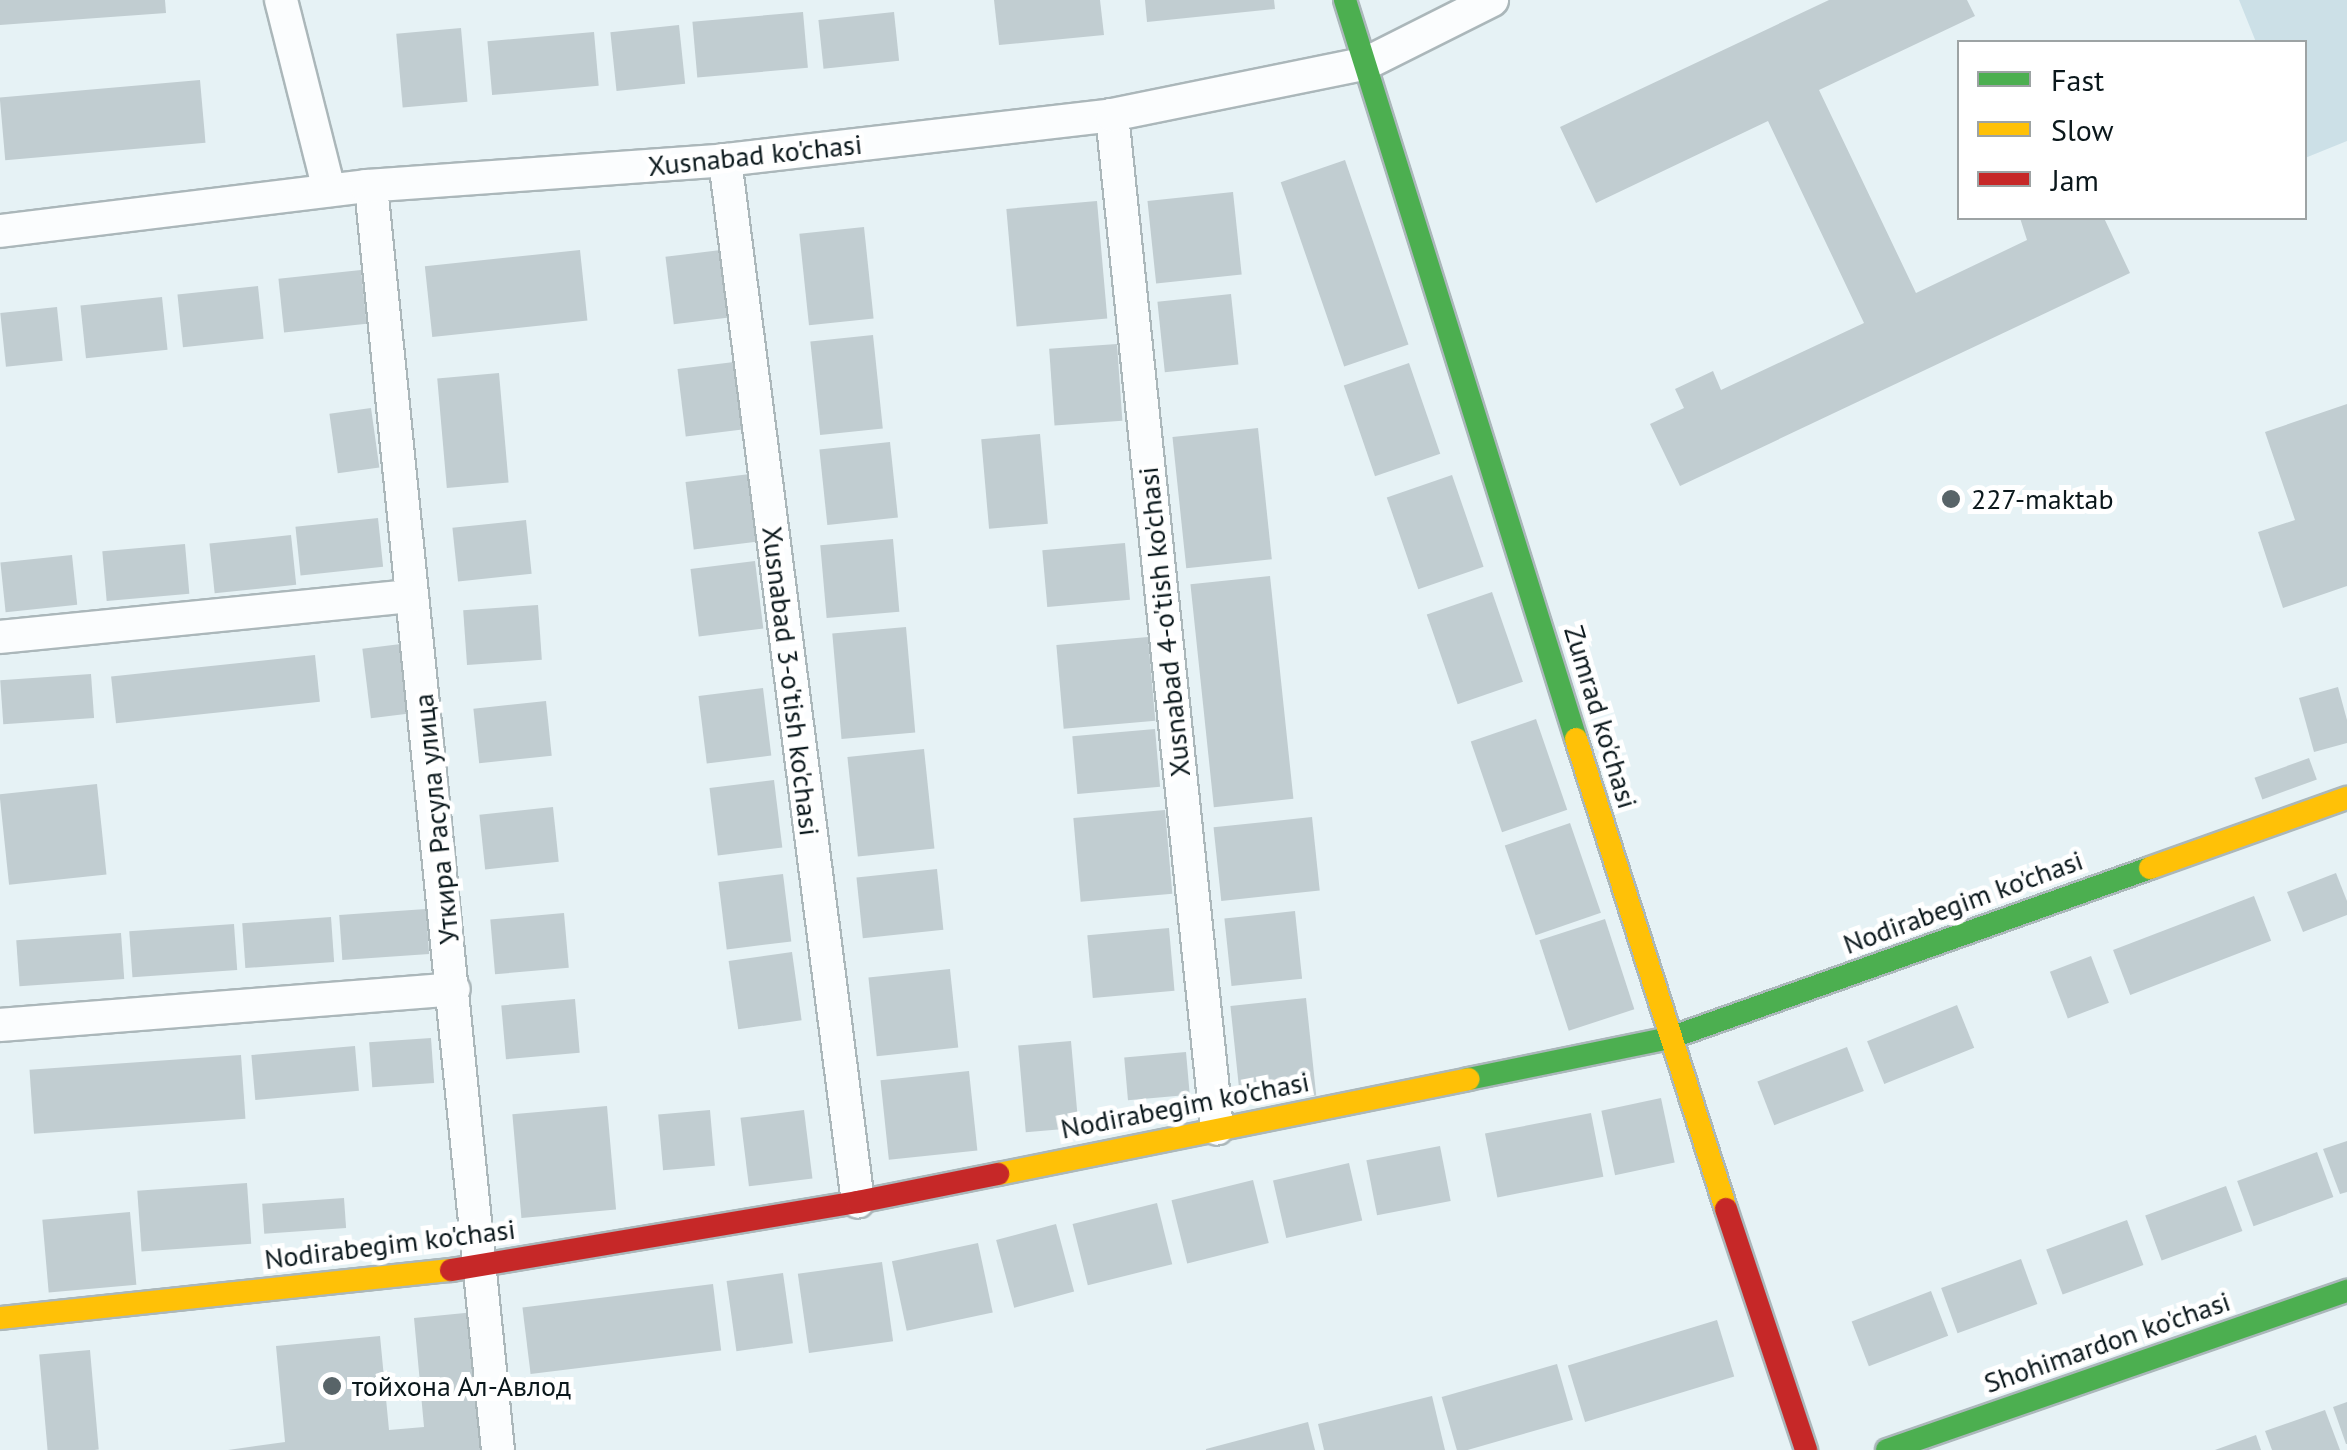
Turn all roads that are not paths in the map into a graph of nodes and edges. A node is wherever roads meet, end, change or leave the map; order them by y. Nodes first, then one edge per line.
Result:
1 (281, 0) edge
2 (1345, 0) edge
3 (1492, 0) edge
4 (1366, 63) junction
5 (1112, 115) junction
6 (725, 160) junction
7 (371, 188) junction
8 (329, 190) junction
9 (0, 231) edge
10 (412, 596) junction
11 (0, 637) edge
12 (2347, 798) edge
13 (454, 989) junction
14 (0, 1025) edge
15 (1670, 1038) junction
16 (1217, 1129) junction
17 (858, 1202) junction
18 (478, 1266) junction
19 (2347, 1291) edge
20 (0, 1318) edge
21 (498, 1450) edge
22 (1806, 1450) edge
23 (1887, 1450) edge

1 - 8 street
2 - 4 street, Zumrad ko'chasi
3 - 4 street, Xusnabad ko'chasi
4 - 5 street, Xusnabad ko'chasi
4 - 15 street, Zumrad ko'chasi
5 - 6 street, Xusnabad ko'chasi
5 - 16 street, Xusnabad 4-o'tish ko'chasi
6 - 7 street, Xusnabad ko'chasi
6 - 17 street, Xusnabad 3-o'tish ko'chasi
7 - 8 street, Xusnabad ko'chasi
7 - 10 street, Уткира Расула улица
8 - 9 street, Xusnabad ko'chasi
10 - 11 street
10 - 13 street, Уткира Расула улица
12 - 15 street, Nodirabegim ko'chasi
13 - 14 street
13 - 18 street, Уткира Расула улица
15 - 16 street, Nodirabegim ko'chasi
15 - 22 street, Zumrad ko'chasi
16 - 17 street, Nodirabegim ko'chasi
17 - 18 street, Nodirabegim ko'chasi
18 - 20 street, Nodirabegim ko'chasi
18 - 21 street, Уткира Расула улица
19 - 23 street, Shohimardon ko'chasi

